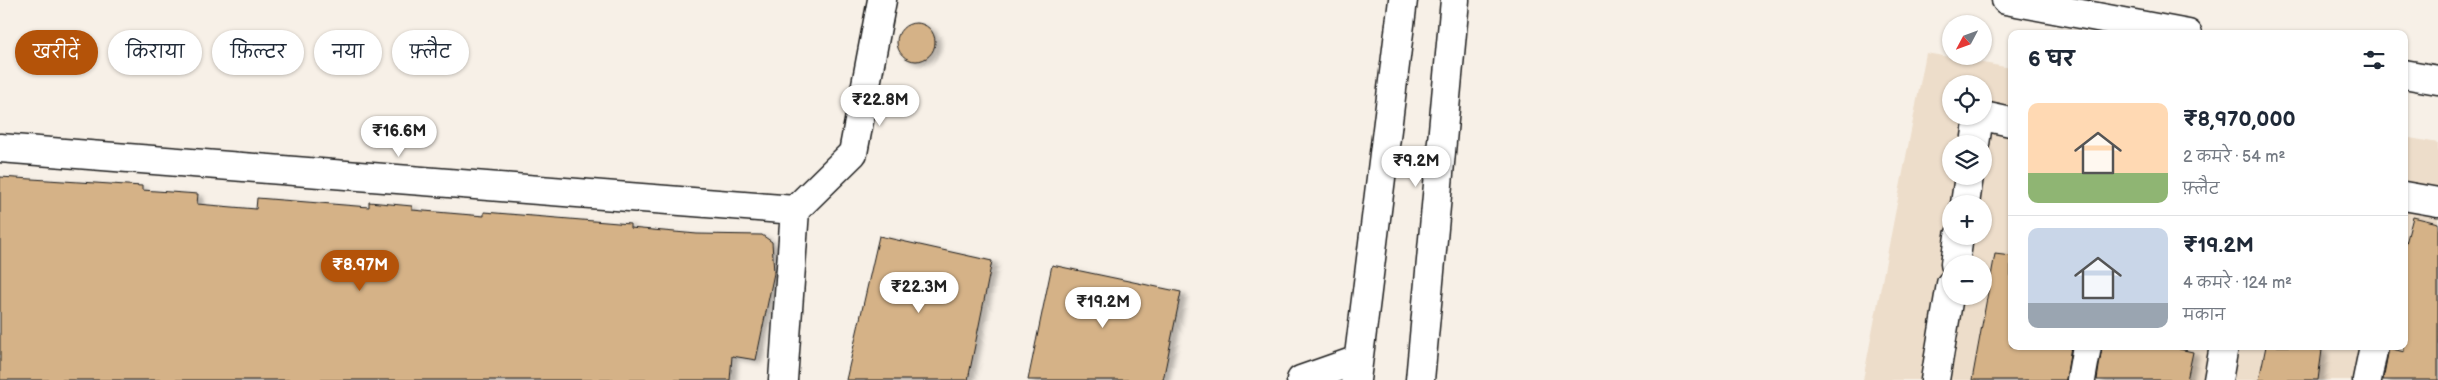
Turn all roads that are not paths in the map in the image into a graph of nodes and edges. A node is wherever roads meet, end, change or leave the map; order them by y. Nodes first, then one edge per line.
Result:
1 (882, 0) edge
2 (1402, 0) edge
3 (1455, 0) edge
4 (2006, 0) edge
5 (2167, 30) edge
6 (2408, 75) edge
7 (2438, 80) edge
8 (1992, 118) edge
9 (2008, 121) edge
10 (0, 148) edge
11 (2408, 197) edge
12 (2438, 202) edge
13 (795, 210) junction
14 (1948, 305) edge
15 (2086, 350) edge
16 (2223, 350) edge
17 (2373, 350) edge
18 (1357, 370) edge
19 (783, 380) edge
20 (1301, 380) edge
21 (1420, 380) edge
22 (1935, 380) edge
23 (2081, 380) edge
24 (2218, 380) edge
25 (2367, 380) edge

1 - 13 street
2 - 18 street
3 - 21 street
4 - 5 street
6 - 7 street
8 - 9 street
10 - 13 street
11 - 12 street
13 - 19 street
14 - 22 street
15 - 23 street
16 - 24 street
17 - 25 street
18 - 20 street

